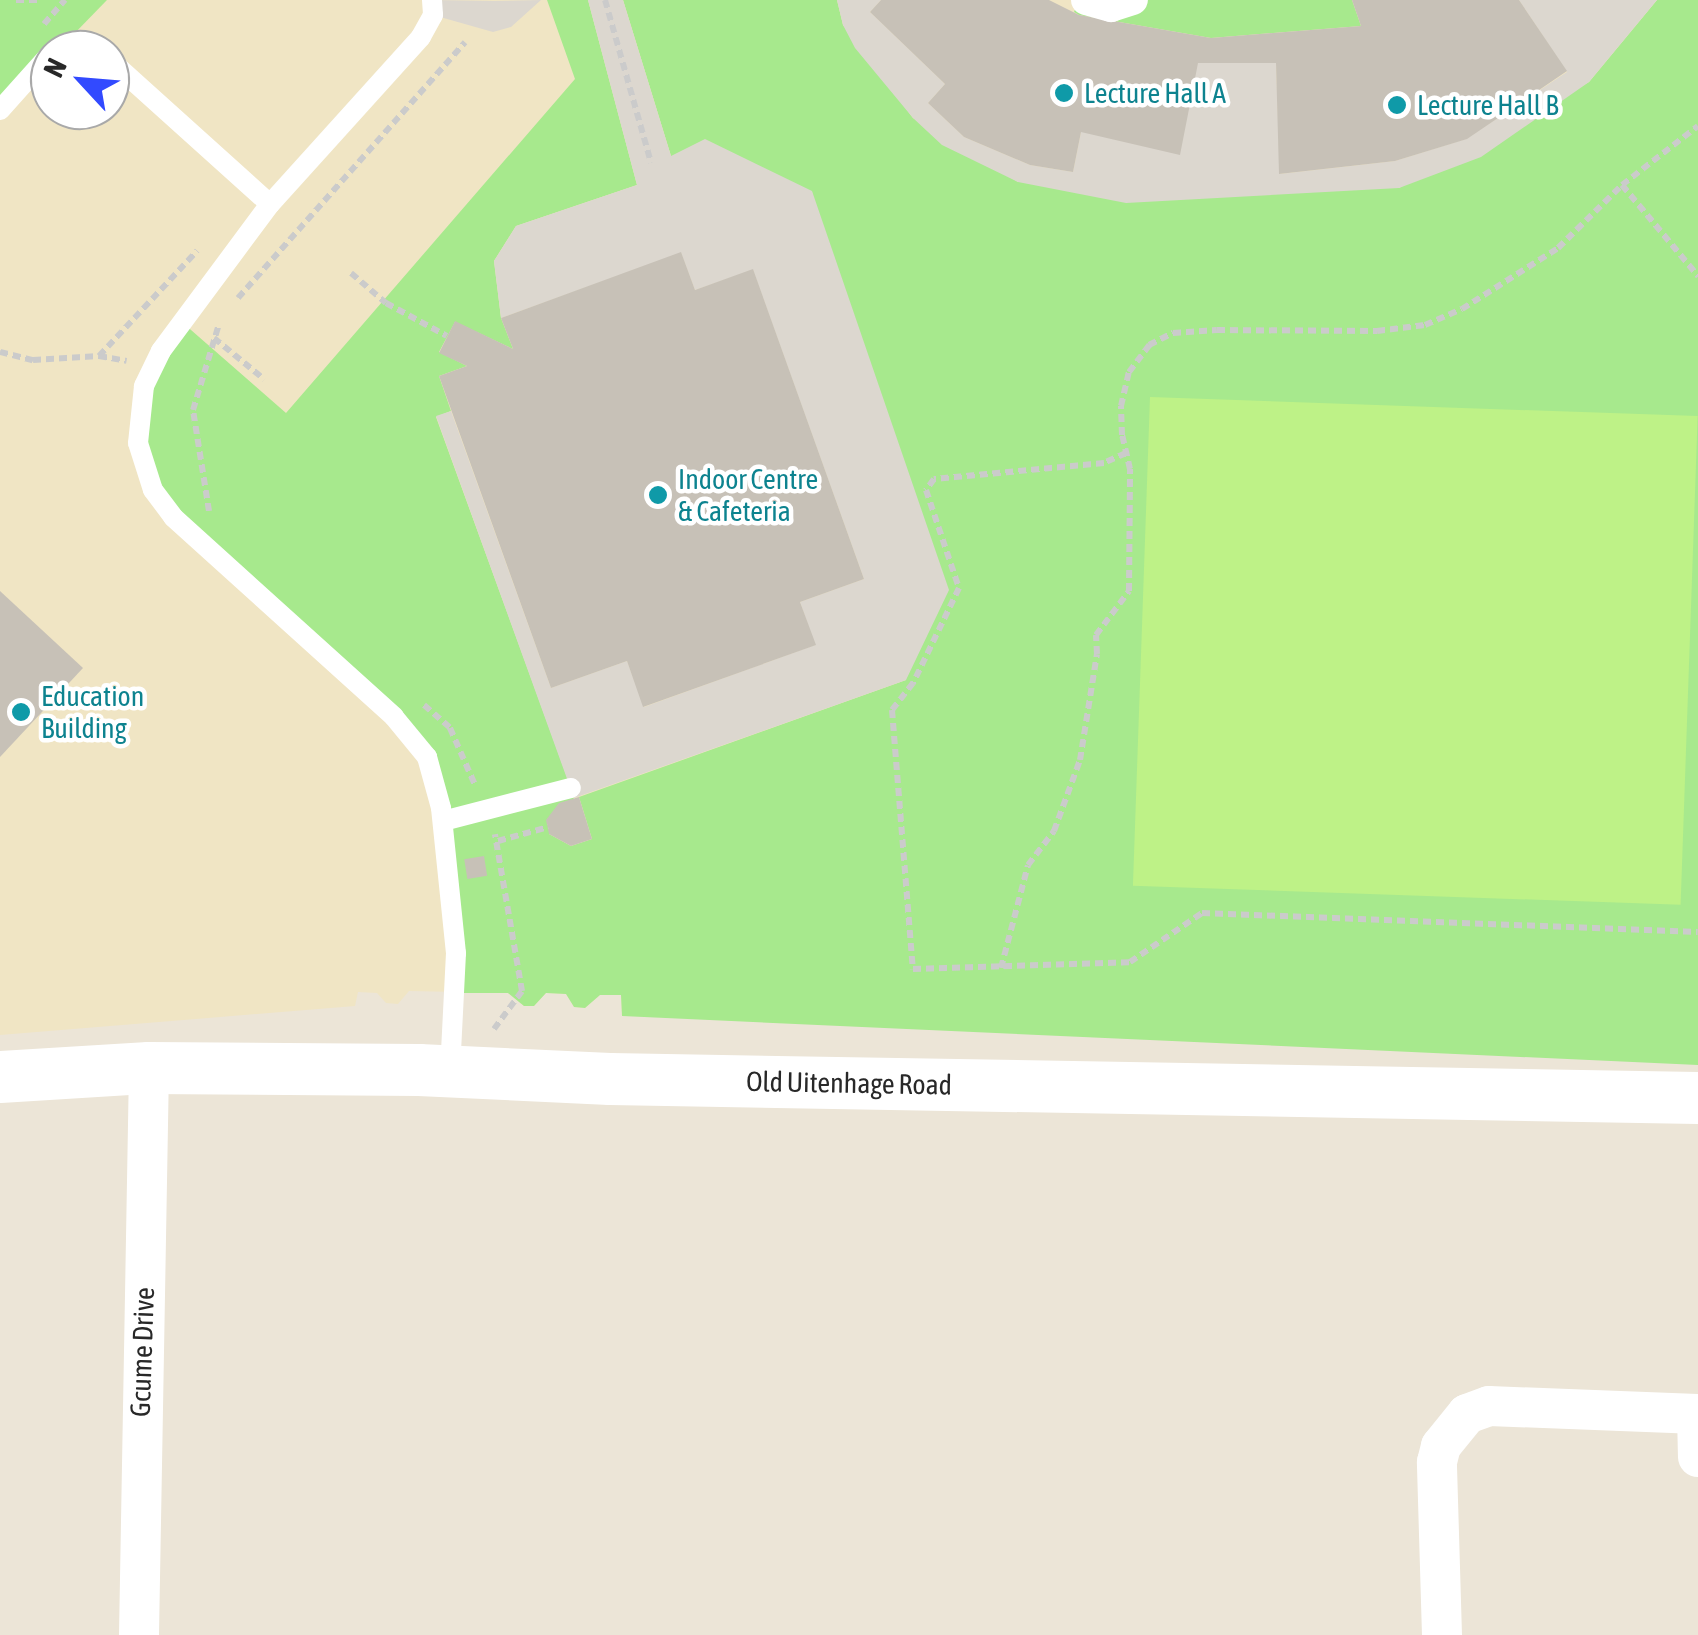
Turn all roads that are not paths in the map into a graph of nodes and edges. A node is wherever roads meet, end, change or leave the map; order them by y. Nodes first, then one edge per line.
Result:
1 (432, 0) edge
2 (1086, 0) edge
3 (1133, 0) edge
4 (30, 76) edge
5 (130, 78) edge
6 (0, 110) edge
7 (270, 204) junction
8 (571, 788) dead end
9 (443, 821) junction
10 (149, 1068) junction
11 (464, 1072) junction
12 (0, 1076) edge
13 (1698, 1098) edge
14 (1698, 1414) edge
15 (1698, 1457) edge
16 (139, 1635) edge
17 (1442, 1635) edge

1 - 7 lane
2 - 3 street
4 - 6 lane
5 - 7 lane
7 - 9 lane
8 - 9 lane
9 - 11 lane
10 - 11 street, Old Uitenhage Road
10 - 12 street, Old Uitenhage Road
10 - 16 street, Gcume Drive
11 - 13 street, Old Uitenhage Road
14 - 15 street
14 - 17 street

